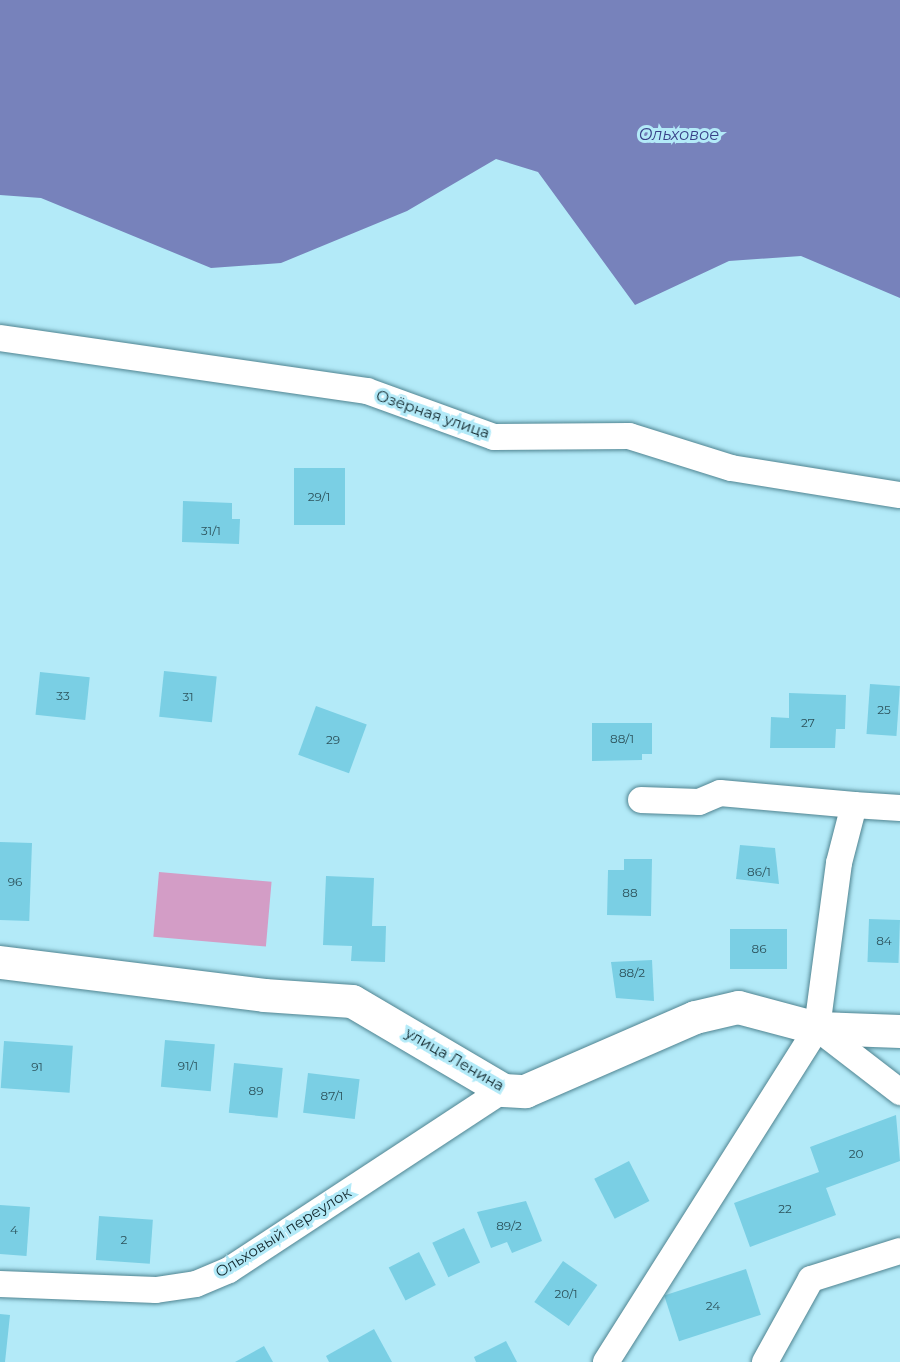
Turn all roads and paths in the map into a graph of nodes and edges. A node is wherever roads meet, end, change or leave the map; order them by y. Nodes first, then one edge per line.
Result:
1 (0, 338) edge
2 (900, 495) edge
3 (641, 800) dead end
4 (854, 805) junction
5 (900, 808) edge
6 (0, 962) edge
7 (816, 1028) junction
8 (900, 1031) edge
9 (503, 1090) junction
10 (900, 1092) edge
11 (900, 1251) edge
12 (0, 1284) edge
13 (606, 1362) edge
14 (765, 1362) edge

1 - 2 street, Озёрная улица
3 - 4 street
4 - 5 street
4 - 7 street
6 - 9 street, улица Ленина
7 - 8 street, улица Ленина
7 - 9 street, улица Ленина
7 - 10 street
7 - 13 street
9 - 12 street, Ольховый переулок
11 - 14 street

